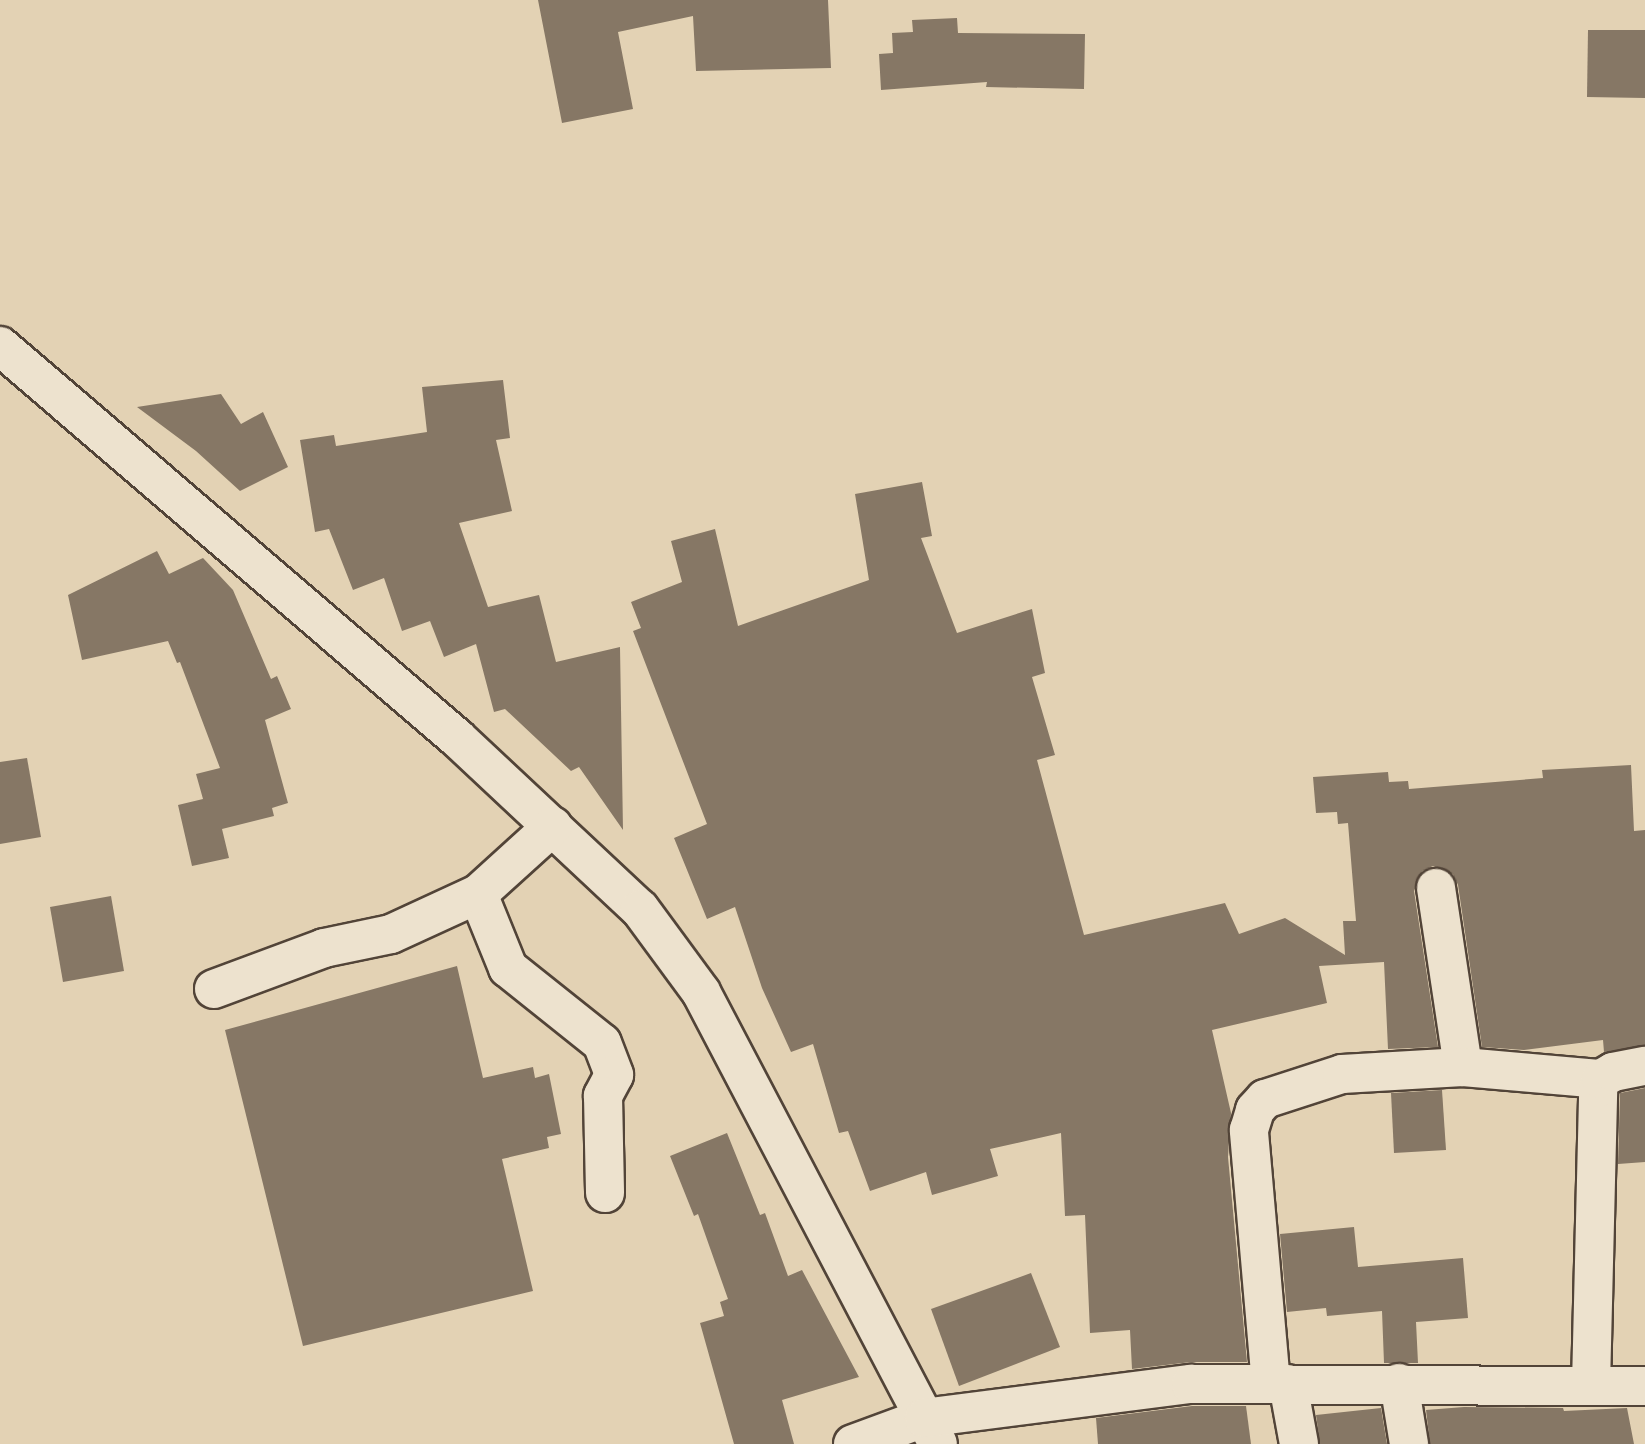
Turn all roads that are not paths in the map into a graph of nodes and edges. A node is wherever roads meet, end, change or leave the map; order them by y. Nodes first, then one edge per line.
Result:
1 (0, 346) edge
2 (553, 826) junction
3 (1436, 888) dead end
4 (478, 894) junction
5 (214, 989) dead end
6 (1645, 1066) edge
7 (1463, 1067) junction
8 (1601, 1079) junction
9 (605, 1193) dead end
10 (1399, 1383) junction
11 (1280, 1384) junction
12 (1591, 1385) junction
13 (1645, 1386) edge
14 (931, 1431) edge
15 (853, 1444) edge
16 (1300, 1444) edge
17 (1409, 1444) edge

1 - 2 street
2 - 4 street
2 - 14 street
3 - 7 street
4 - 5 street
4 - 9 street
6 - 8 street
7 - 8 street
7 - 11 street
8 - 12 street
10 - 11 street
10 - 12 street
10 - 17 street
11 - 14 street
11 - 16 street
12 - 13 street
14 - 15 street

